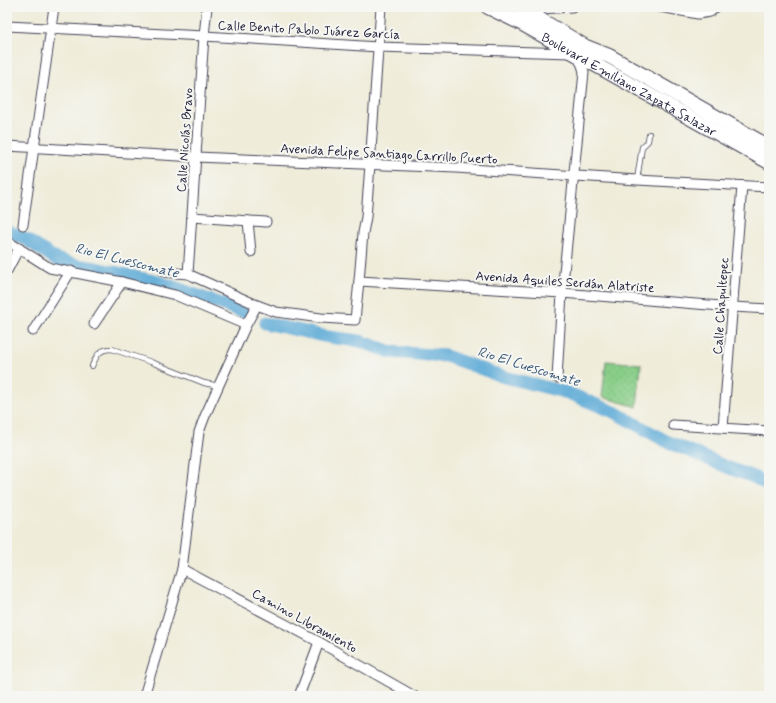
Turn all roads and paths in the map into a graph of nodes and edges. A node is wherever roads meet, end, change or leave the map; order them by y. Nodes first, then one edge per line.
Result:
1 (54, 7) edge
2 (207, 7) edge
3 (381, 7) edge
4 (488, 7) edge
5 (572, 7) edge
6 (660, 7) edge
7 (716, 7) edge
8 (522, 9) edge
9 (7, 26) edge
10 (51, 28) junction
11 (204, 36) junction
12 (378, 47) junction
13 (571, 47) junction
14 (649, 134) dead end
15 (7, 146) edge
16 (769, 146) edge
17 (33, 148) junction
18 (196, 157) junction
19 (769, 162) edge
20 (370, 164) junction
21 (574, 176) junction
22 (638, 180) junction
23 (742, 186) junction
24 (769, 187) edge
25 (192, 218) junction
26 (248, 221) junction
27 (266, 222) dead end
28 (23, 225) dead end
29 (7, 242) edge
30 (19, 248) junction
31 (251, 252) dead end
32 (7, 271) edge
33 (71, 272) junction
34 (164, 272) dead end
35 (188, 274) junction
36 (359, 281) junction
37 (122, 282) junction
38 (562, 293) junction
39 (256, 307) junction
40 (733, 307) junction
41 (769, 309) edge
42 (248, 322) junction
43 (94, 324) dead end
44 (33, 331) dead end
45 (92, 366) dead end
46 (557, 378) dead end
47 (219, 386) junction
48 (674, 425) dead end
49 (724, 428) junction
50 (769, 431) edge
51 (182, 569) junction
52 (319, 642) junction
53 (144, 696) edge
54 (299, 696) edge
55 (414, 696) edge

1 - 10 street
2 - 11 street, Calle Nicolás Bravo
3 - 12 street
4 - 13 main road, Boulevard Emiliano Zapata Salazar
5 - 8 street
6 - 7 street
8 - 13 main road, Boulevard Emiliano Zapata Salazar
9 - 10 street, Calle Benito Pablo Juárez García
10 - 11 street, Calle Benito Pablo Juárez García
10 - 17 street
11 - 12 street, Calle Benito Pablo Juárez García
11 - 18 street, Calle Nicolás Bravo
12 - 13 street, Calle Benito Pablo Juárez García
12 - 20 street
13 - 16 main road, Boulevard Emiliano Zapata Salazar
13 - 19 main road, Boulevard Emiliano Zapata Salazar
13 - 21 street
14 - 22 lane
15 - 17 street, Avenida Felipe Santiago Carrillo Puerto
17 - 18 street, Avenida Felipe Santiago Carrillo Puerto
17 - 28 street
18 - 20 street, Avenida Felipe Santiago Carrillo Puerto
18 - 25 street, Calle Nicolás Bravo
20 - 21 street, Avenida Felipe Santiago Carrillo Puerto
20 - 36 street
21 - 22 street, Avenida Felipe Santiago Carrillo Puerto
21 - 38 street
22 - 23 street, Avenida Felipe Santiago Carrillo Puerto
23 - 24 street, Avenida Felipe Santiago Carrillo Puerto
23 - 40 street, Calle Chapultepec
25 - 26 street
25 - 35 street, Calle Nicolás Bravo
26 - 27 street
26 - 31 street
29 - 30 street
30 - 32 street
30 - 33 street
33 - 37 street
33 - 44 street
34 - 35 street
35 - 39 street
36 - 38 street, Avenida Aquiles Serdán Alatriste
36 - 39 street
37 - 42 street
37 - 43 street
38 - 40 street, Avenida Aquiles Serdán Alatriste
38 - 46 street
39 - 42 street
40 - 41 street, Avenida Aquiles Serdán Alatriste
40 - 49 street, Calle Chapultepec
42 - 47 street
45 - 47 lane
47 - 51 street
48 - 49 street
49 - 50 street
51 - 52 street, Camino Libramiento
51 - 53 street
52 - 54 street
52 - 55 street, Camino Libramiento

